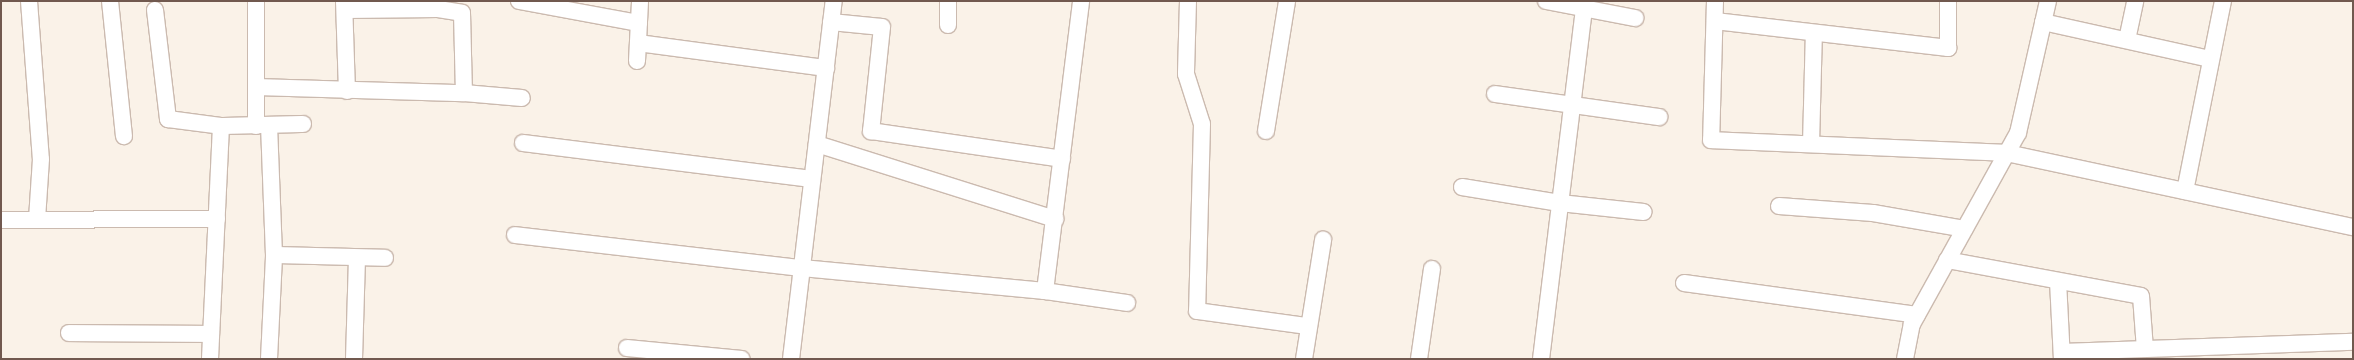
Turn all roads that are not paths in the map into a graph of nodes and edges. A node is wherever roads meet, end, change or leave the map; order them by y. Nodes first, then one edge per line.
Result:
1 (29, 1) edge
2 (110, 1) edge
3 (256, 1) edge
4 (520, 1) edge
5 (640, 1) edge
6 (834, 1) edge
7 (948, 1) edge
8 (1081, 1) edge
9 (1188, 1) edge
10 (1287, 1) edge
11 (1546, 1) edge
12 (1715, 1) edge
13 (1948, 1) edge
14 (2048, 1) edge
15 (2134, 1) edge
16 (2223, 1) edge
17 (1585, 4) edge
18 (438, 5) edge
19 (345, 6) edge
20 (155, 10) dead end
21 (1635, 18) dead end
22 (1714, 21) junction
23 (831, 22) junction
24 (2043, 22) junction
25 (639, 23) junction
26 (948, 25) dead end
27 (1814, 33) junction
28 (2127, 40) junction
29 (638, 43) junction
30 (2210, 59) junction
31 (637, 61) dead end
32 (826, 68) junction
33 (256, 87) junction
34 (347, 91) junction
35 (464, 93) junction
36 (1495, 94) dead end
37 (522, 98) dead end
38 (1572, 106) junction
39 (1659, 117) dead end
40 (303, 124) dead end
41 (221, 126) junction
42 (262, 126) junction
43 (1266, 131) dead end
44 (124, 136) dead end
45 (523, 144) dead end
46 (817, 144) junction
47 (1811, 144) junction
48 (2007, 153) junction
49 (1062, 159) junction
50 (812, 179) junction
51 (1462, 187) dead end
52 (2185, 191) junction
53 (1560, 203) junction
54 (1779, 206) dead end
55 (1644, 212) dead end
56 (217, 219) junction
57 (1054, 219) junction
58 (1, 220) edge
59 (37, 220) junction
60 (2353, 227) edge
61 (1965, 229) junction
62 (516, 235) dead end
63 (1323, 240) dead end
64 (274, 255) junction
65 (357, 258) junction
66 (385, 258) dead end
67 (1947, 260) junction
68 (802, 268) junction
69 (1432, 269) dead end
70 (2058, 281) junction
71 (1684, 283) dead end
72 (1045, 291) junction
73 (1127, 303) dead end
74 (1917, 315) junction
75 (1308, 326) junction
76 (69, 333) dead end
77 (211, 334) junction
78 (2353, 342) edge
79 (627, 348) dead end
80 (2145, 349) junction
81 (2224, 353) edge
82 (2062, 355) edge
83 (210, 359) edge
84 (269, 359) edge
85 (354, 359) edge
86 (741, 359) edge
87 (791, 359) edge
88 (1304, 359) edge
89 (1419, 359) edge
90 (1541, 359) edge
91 (1905, 359) edge

1 - 59 street
2 - 44 street
3 - 33 street
4 - 25 street
5 - 25 street
6 - 23 street
7 - 26 street
8 - 49 street
9 - 75 street
10 - 43 street
11 - 17 street
12 - 22 street
13 - 27 street
14 - 24 street
15 - 28 street
16 - 30 street
17 - 21 street
17 - 38 street
18 - 19 street
18 - 35 street
19 - 34 street
20 - 41 street
22 - 27 street
22 - 47 street
23 - 32 street
23 - 49 street
24 - 28 street
24 - 48 street
25 - 29 street
27 - 47 street
28 - 30 street
29 - 31 street
29 - 32 street
30 - 52 street
32 - 46 street
33 - 34 street
33 - 42 street
34 - 35 street
35 - 37 street
36 - 38 street
38 - 39 street
38 - 53 street
40 - 42 street
41 - 42 street
41 - 56 street
42 - 64 street
45 - 50 street
46 - 50 street
46 - 57 street
47 - 48 street
48 - 52 street
48 - 61 street
49 - 57 street
50 - 68 street
51 - 53 street
52 - 60 street
53 - 55 street
53 - 90 street
54 - 61 street
56 - 59 street
56 - 77 street
57 - 72 street
58 - 59 street
61 - 67 street
62 - 68 street
63 - 75 street
64 - 65 street
64 - 84 street
65 - 66 street
65 - 85 street
67 - 70 street
67 - 74 street
68 - 72 street
68 - 87 street
69 - 89 street
70 - 80 street
70 - 82 street
71 - 74 street
72 - 73 street
74 - 91 street
75 - 88 street
76 - 77 street
77 - 83 street
78 - 81 street
79 - 86 street
80 - 81 street
80 - 82 street

